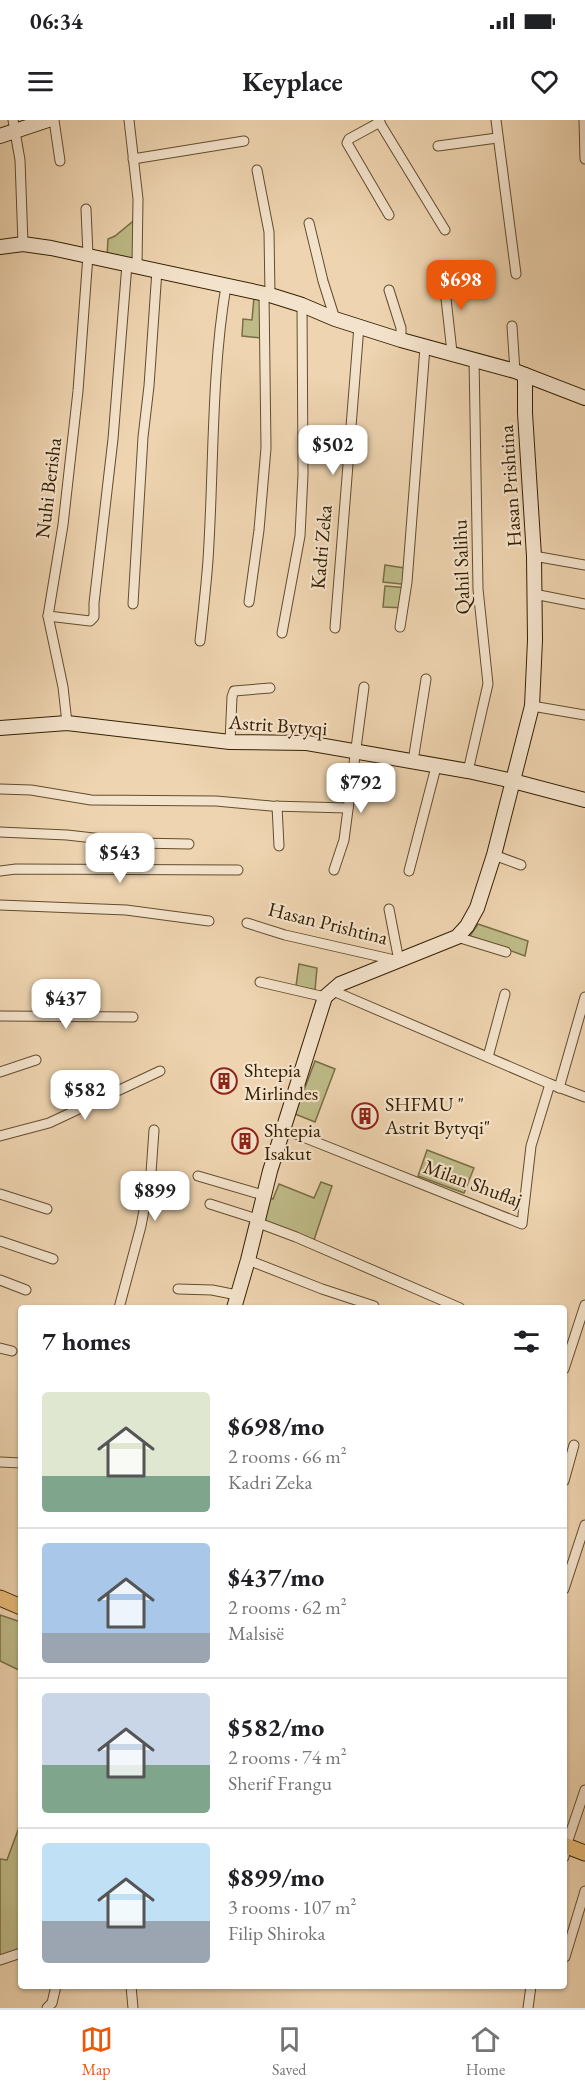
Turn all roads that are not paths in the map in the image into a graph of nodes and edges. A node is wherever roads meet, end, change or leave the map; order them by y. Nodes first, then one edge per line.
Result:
1 (48, 120) edge
2 (54, 120) edge
3 (129, 120) edge
4 (496, 120) edge
5 (584, 120) edge
6 (379, 121) edge
7 (14, 126) edge
8 (0, 136) edge
9 (497, 138) junction
10 (244, 141) dead end
11 (438, 146) dead end
12 (133, 159) junction
13 (585, 159) edge
14 (60, 161) dead end
15 (257, 171) dead end
16 (86, 209) dead end
17 (389, 215) dead end
18 (309, 223) dead end
19 (445, 230) dead end
20 (23, 244) junction
21 (1, 251) edge
22 (88, 255) junction
23 (132, 265) junction
24 (157, 270) junction
25 (443, 272) dead end
26 (516, 274) dead end
27 (226, 286) junction
28 (389, 290) dead end
29 (267, 294) junction
30 (302, 305) junction
31 (335, 319) junction
32 (358, 326) junction
33 (512, 326) dead end
34 (402, 340) junction
35 (424, 347) junction
36 (452, 352) junction
37 (474, 358) junction
38 (520, 373) junction
39 (585, 398) edge
40 (534, 556) junction
41 (585, 565) edge
42 (534, 594) junction
43 (249, 602) dead end
44 (134, 604) dead end
45 (585, 604) edge
46 (48, 616) junction
47 (400, 627) dead end
48 (335, 628) dead end
49 (282, 633) dead end
50 (200, 641) dead end
51 (426, 679) dead end
52 (364, 687) dead end
53 (270, 688) dead end
54 (532, 706) junction
55 (585, 716) edge
56 (67, 723) junction
57 (0, 728) edge
58 (230, 742) junction
59 (354, 751) junction
60 (413, 761) junction
61 (436, 766) junction
62 (468, 771) junction
63 (513, 781) junction
64 (0, 789) edge
65 (585, 800) edge
66 (277, 806) junction
67 (348, 808) junction
68 (0, 832) edge
69 (189, 844) dead end
70 (279, 846) dead end
71 (494, 855) junction
72 (521, 865) dead end
73 (238, 870) dead end
74 (334, 870) dead end
75 (409, 870) dead end
76 (0, 871) edge
77 (0, 905) edge
78 (389, 909) dead end
79 (209, 921) dead end
80 (247, 923) dead end
81 (457, 937) junction
82 (506, 952) dead end
83 (399, 961) junction
84 (260, 982) dead end
85 (328, 993) junction
86 (505, 994) dead end
87 (585, 997) edge
88 (0, 1016) edge
89 (133, 1017) dead end
90 (488, 1057) junction
91 (36, 1060) dead end
92 (160, 1071) dead end
93 (0, 1072) edge
94 (555, 1086) junction
95 (584, 1093) edge
96 (283, 1129) junction
97 (154, 1130) dead end
98 (0, 1136) edge
99 (198, 1176) dead end
100 (0, 1194) edge
101 (263, 1195) junction
102 (210, 1204) dead end
103 (47, 1209) dead end
104 (256, 1221) junction
105 (0, 1240) edge
106 (53, 1259) dead end
107 (248, 1260) junction
108 (0, 1280) edge
109 (178, 1289) dead end
110 (26, 1290) dead end
111 (235, 1301) edge
112 (120, 1305) edge
113 (371, 1305) edge
114 (453, 1305) edge
115 (585, 1305) edge
116 (0, 1348) edge
117 (12, 1351) dead end
118 (567, 1360) edge
119 (574, 1445) dead end
120 (0, 1462) edge
121 (18, 1463) edge
122 (567, 1470) edge
123 (585, 1525) edge
124 (567, 1580) edge
125 (0, 1598) edge
126 (0, 1605) edge
127 (18, 1606) edge
128 (18, 1613) edge
129 (585, 1790) edge
130 (567, 1843) edge
131 (567, 1849) edge
132 (585, 1853) edge
133 (585, 1891) edge
134 (567, 1950) edge
135 (18, 1954) edge
136 (0, 1960) edge
137 (55, 1989) edge
138 (131, 1989) edge
139 (531, 1989) edge
140 (50, 2006) edge
141 (133, 2008) edge
142 (528, 2008) edge

1 - 7 street
2 - 14 street
3 - 12 street
4 - 9 street
5 - 13 street
6 - 17 street
6 - 19 street
7 - 8 street
7 - 20 street
9 - 11 street
9 - 26 street
10 - 12 street
12 - 23 street
15 - 29 street
16 - 22 street, Nuhi Berisha
18 - 31 street
20 - 21 street
20 - 22 street
22 - 23 street
22 - 46 street, Nuhi Berisha
23 - 24 street
23 - 46 street
24 - 27 street
24 - 44 street
25 - 36 street
27 - 29 street
27 - 50 street
28 - 34 street
29 - 30 street
29 - 43 street
30 - 31 street
30 - 49 street
31 - 32 street
32 - 34 street
32 - 48 street, Kadri Zeka
33 - 38 street
34 - 35 street
35 - 36 street
35 - 47 street
36 - 37 street
37 - 38 street
37 - 62 street, Qahil Salihu
38 - 39 street
38 - 40 street, Hasan Prishtina
40 - 41 street
40 - 42 street, Hasan Prishtina
42 - 45 street
42 - 54 street, Hasan Prishtina
46 - 56 street, Nuhi Berisha
51 - 60 street
52 - 59 street
53 - 58 street
54 - 55 street
54 - 63 street, Hasan Prishtina
56 - 57 street, Astrit Bytyqi
56 - 58 street, Astrit Bytyqi
58 - 59 street, Astrit Bytyqi
59 - 60 street, Astrit Bytyqi
59 - 67 street
60 - 61 street, Astrit Bytyqi
61 - 62 street, Astrit Bytyqi
61 - 75 street
62 - 63 street, Astrit Bytyqi
63 - 65 street, Astrit Bytyqi
63 - 71 street, Hasan Prishtina
64 - 66 street
66 - 67 street
66 - 70 street
67 - 74 street
68 - 69 street
71 - 72 street
71 - 81 street, Hasan Prishtina
73 - 76 street
77 - 79 street
78 - 83 street, Hasan Prishtina
80 - 83 street, Hasan Prishtina
81 - 82 street
81 - 83 street, Hasan Prishtina
83 - 85 street, Hasan Prishtina
84 - 85 street
85 - 90 street
85 - 96 street
86 - 90 street
87 - 94 street
88 - 89 street
90 - 94 street
91 - 93 street
92 - 98 street
94 - 95 street
94 - 96 street, Milan Shuflaj
96 - 101 street
97 - 112 street
99 - 101 street
100 - 103 street
101 - 104 street
102 - 104 street
104 - 107 street
104 - 114 street
105 - 106 street
107 - 111 street
107 - 113 street
108 - 110 street
109 - 111 street
115 - 118 street
116 - 117 street
119 - 122 street
120 - 121 street
123 - 124 street
125 - 127 main road
126 - 128 main road
129 - 130 street
131 - 132 main road
133 - 134 street
135 - 136 street
137 - 140 street
138 - 141 street
139 - 142 street

